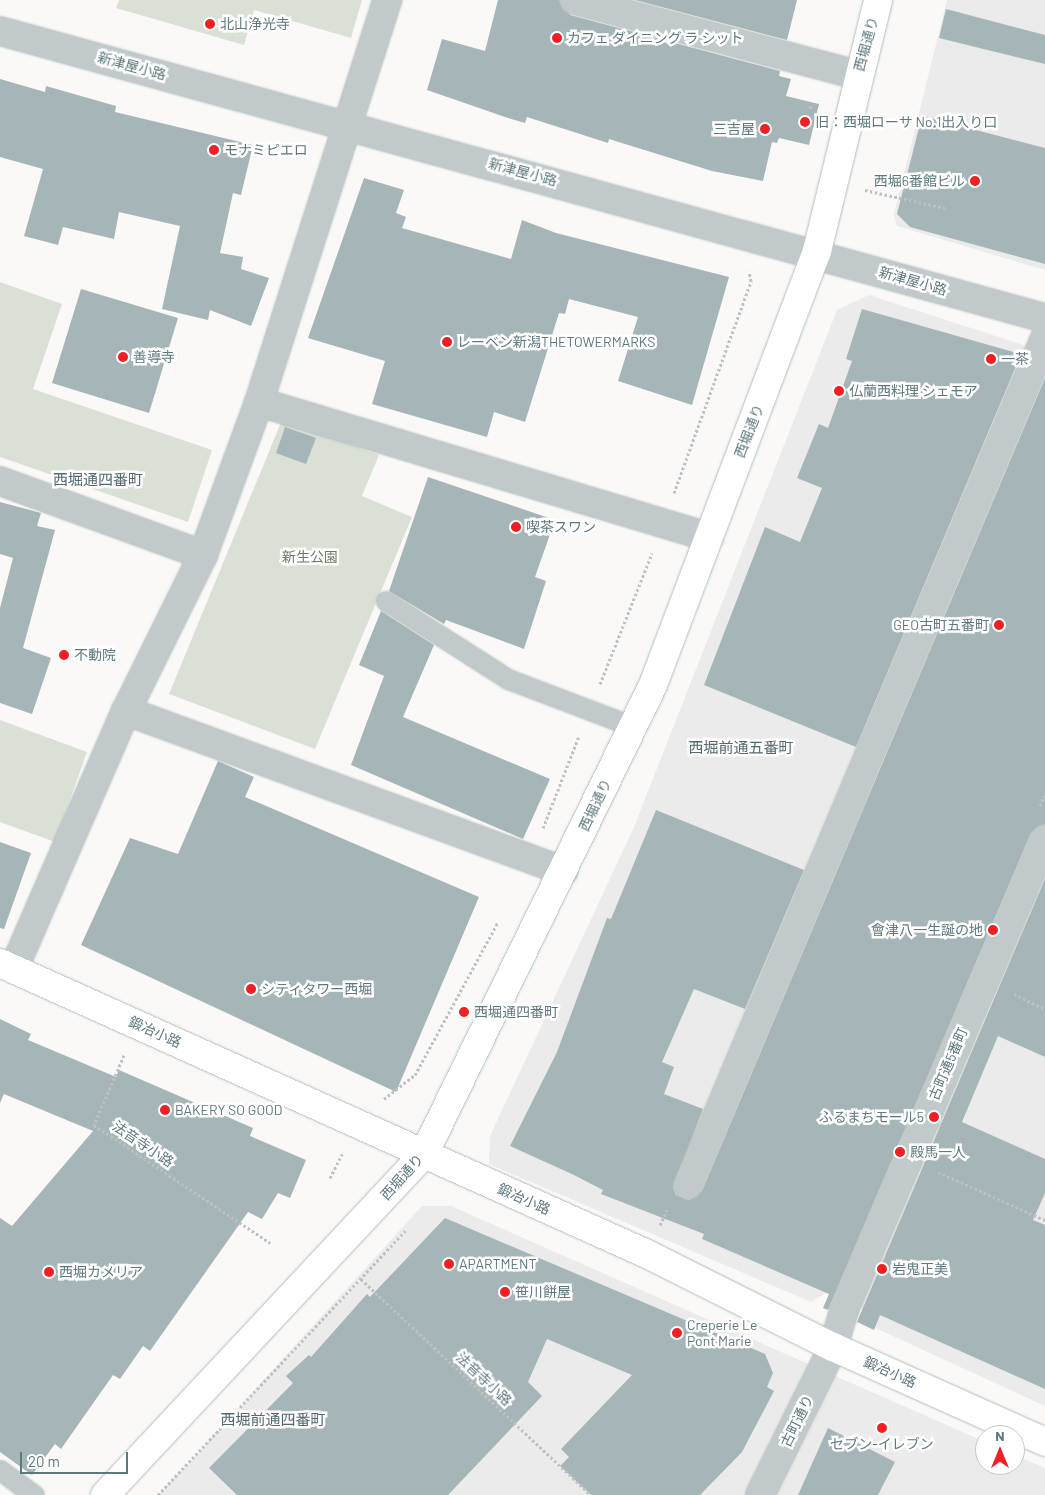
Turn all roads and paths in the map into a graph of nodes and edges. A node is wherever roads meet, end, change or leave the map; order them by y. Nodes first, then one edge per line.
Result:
1 (387, 0) edge
2 (574, 0) edge
3 (878, 0) edge
4 (0, 30) edge
5 (858, 75) junction
6 (348, 125) junction
7 (859, 189) dead end
8 (945, 208) dead end
9 (817, 251) junction
10 (1045, 318) edge
11 (1045, 338) edge
12 (259, 402) junction
13 (0, 481) edge
14 (709, 537) junction
15 (203, 554) junction
16 (386, 601) dead end
17 (126, 712) junction
18 (632, 726) junction
19 (1045, 839) edge
20 (564, 871) junction
21 (7, 966) edge
22 (137, 1024) junction
23 (342, 1154) dead end
24 (424, 1154) junction
25 (908, 1159) junction
26 (330, 1178) dead end
27 (688, 1185) joint
28 (1045, 1220) edge
29 (405, 1232) dead end
30 (270, 1243) dead end
31 (647, 1254) junction
32 (361, 1279) junction
33 (834, 1347) junction
34 (1045, 1442) edge
35 (0, 1470) edge
36 (34, 1495) edge
37 (105, 1495) edge
38 (158, 1495) edge
39 (591, 1495) edge
40 (760, 1495) edge

1 - 6 street
2 - 5 street
3 - 5 street, 西堀通り
4 - 6 street, 新津屋小路
5 - 9 street, 西堀通り
6 - 9 street, 新津屋小路
6 - 12 street
7 - 8 path
9 - 10 street, 新津屋小路
9 - 14 street, 西堀通り
11 - 27 street
12 - 14 street
12 - 15 street
13 - 15 street
14 - 18 street, 西堀通り
15 - 17 street
16 - 18 lane
17 - 20 street
17 - 21 street
18 - 20 street, 西堀通り
19 - 25 street, 古町通5番町
20 - 24 street, 西堀通り
21 - 22 street, 鍛冶小路
22 - 24 street, 鍛冶小路
22 - 30 path, 法音寺小路
23 - 26 path
24 - 31 street, 鍛冶小路
24 - 37 street, 西堀通り
25 - 28 path
25 - 33 street, 古町通5番町
27 - 31 path
29 - 32 path
31 - 33 street, 鍛冶小路
32 - 38 path
32 - 39 path, 法音寺小路
33 - 34 street, 鍛冶小路
33 - 40 street, 古町通り
35 - 36 lane

